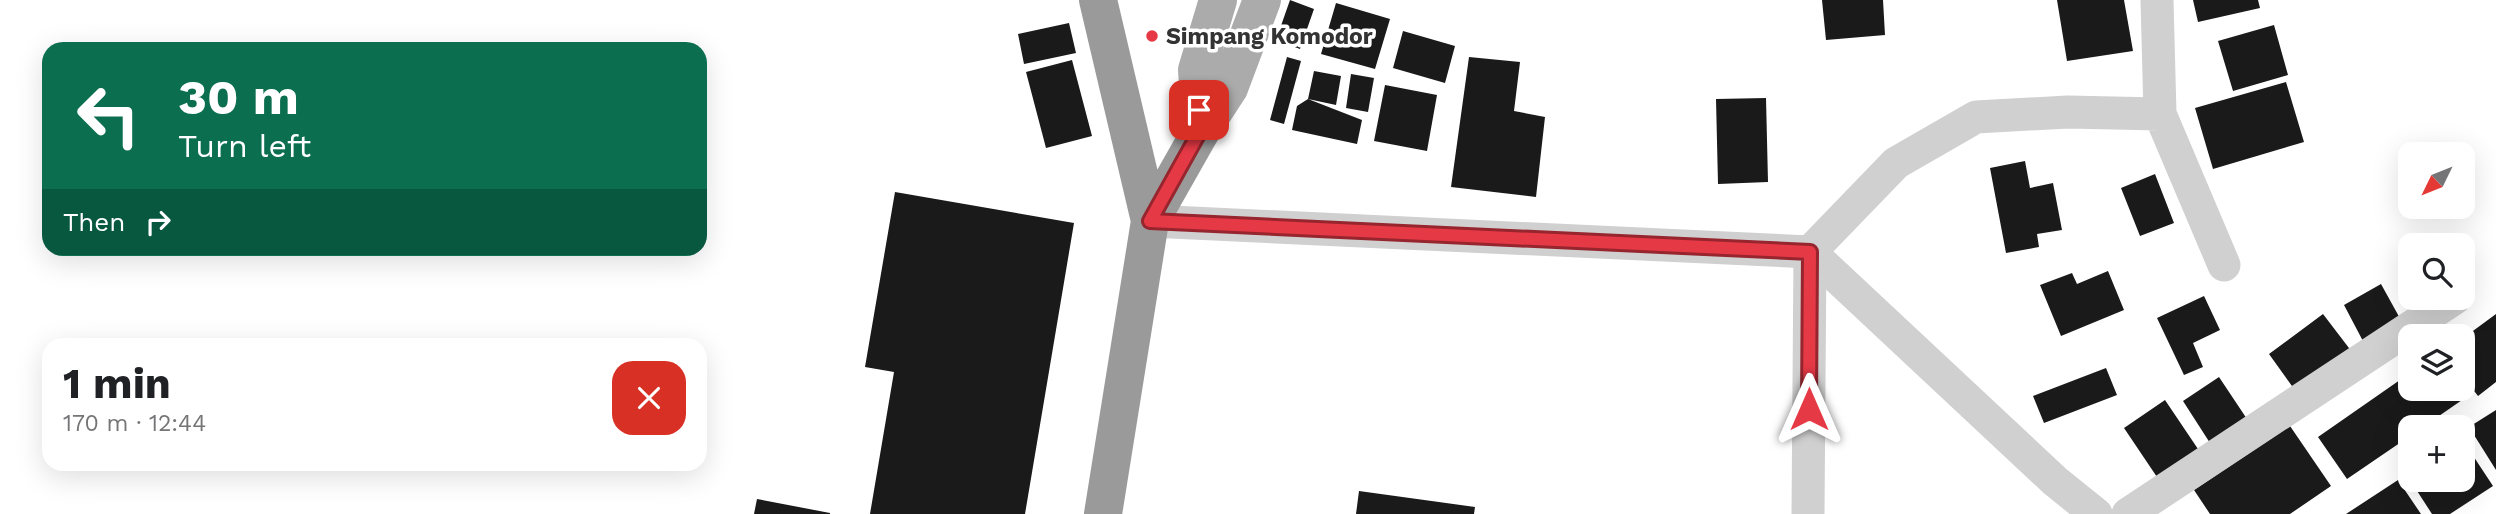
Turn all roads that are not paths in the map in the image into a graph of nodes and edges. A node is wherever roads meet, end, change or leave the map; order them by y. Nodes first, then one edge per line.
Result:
1 (1098, 0) edge
2 (1218, 0) edge
3 (1262, 0) edge
4 (2157, 0) edge
5 (2160, 114) junction
6 (1200, 131) junction
7 (1150, 221) junction
8 (1810, 252) junction
9 (2224, 265) dead end
10 (2436, 310) edge
11 (1103, 514) edge
12 (1808, 514) edge
13 (2096, 514) edge
14 (2128, 514) edge

1 - 7 highway
2 - 6 main road
3 - 6 main road
4 - 5 street
5 - 8 street
5 - 9 street
6 - 7 highway
7 - 8 street
7 - 11 highway
8 - 12 street
8 - 13 street
10 - 14 street

